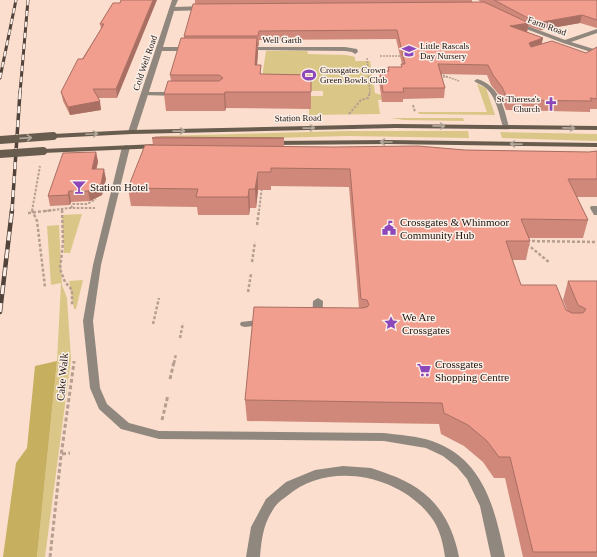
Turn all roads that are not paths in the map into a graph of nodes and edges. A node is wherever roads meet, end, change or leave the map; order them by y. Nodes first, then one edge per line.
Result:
1 (175, 0) edge
2 (212, 8) edge
3 (172, 9) junction
4 (509, 20) edge
5 (597, 31) edge
6 (565, 42) junction
7 (552, 47) edge
8 (160, 49) junction
9 (198, 49) edge
10 (236, 49) edge
11 (355, 52) dead end
12 (597, 52) edge
13 (477, 81) dead end
14 (144, 94) junction
15 (182, 94) edge
16 (506, 127) junction
17 (597, 128) edge
18 (132, 132) junction
19 (0, 140) edge
20 (263, 143) dead end
21 (166, 145) edge
22 (597, 145) edge
23 (126, 147) junction
24 (0, 154) edge
25 (597, 208) edge
26 (597, 213) edge
27 (318, 301) dead end
28 (278, 323) edge
29 (317, 323) edge
30 (245, 324) dead end
31 (253, 557) edge
32 (452, 557) edge
33 (498, 557) edge

1 - 3 street, Cold Well Road
2 - 3 street
3 - 8 street, Cold Well Road
4 - 6 street, Farm Road
5 - 6 street
6 - 7 street
6 - 12 street, Farm Road
8 - 9 street
8 - 14 street, Cold Well Road
10 - 11 street, Well Garth
13 - 16 lane
14 - 15 lane
14 - 18 street, Cold Well Road
16 -> 17 main road, Station Road
18 -> 16 main road, Station Road
19 -> 18 main road, Station Road, bridge
18 - 23 main road
22 -> 20 main road
21 - 23 main road
23 - 24 main road, bridge
23 - 33 lane
25 - 26 lane
27 - 29 street
28 - 30 street
31 - 32 lane

